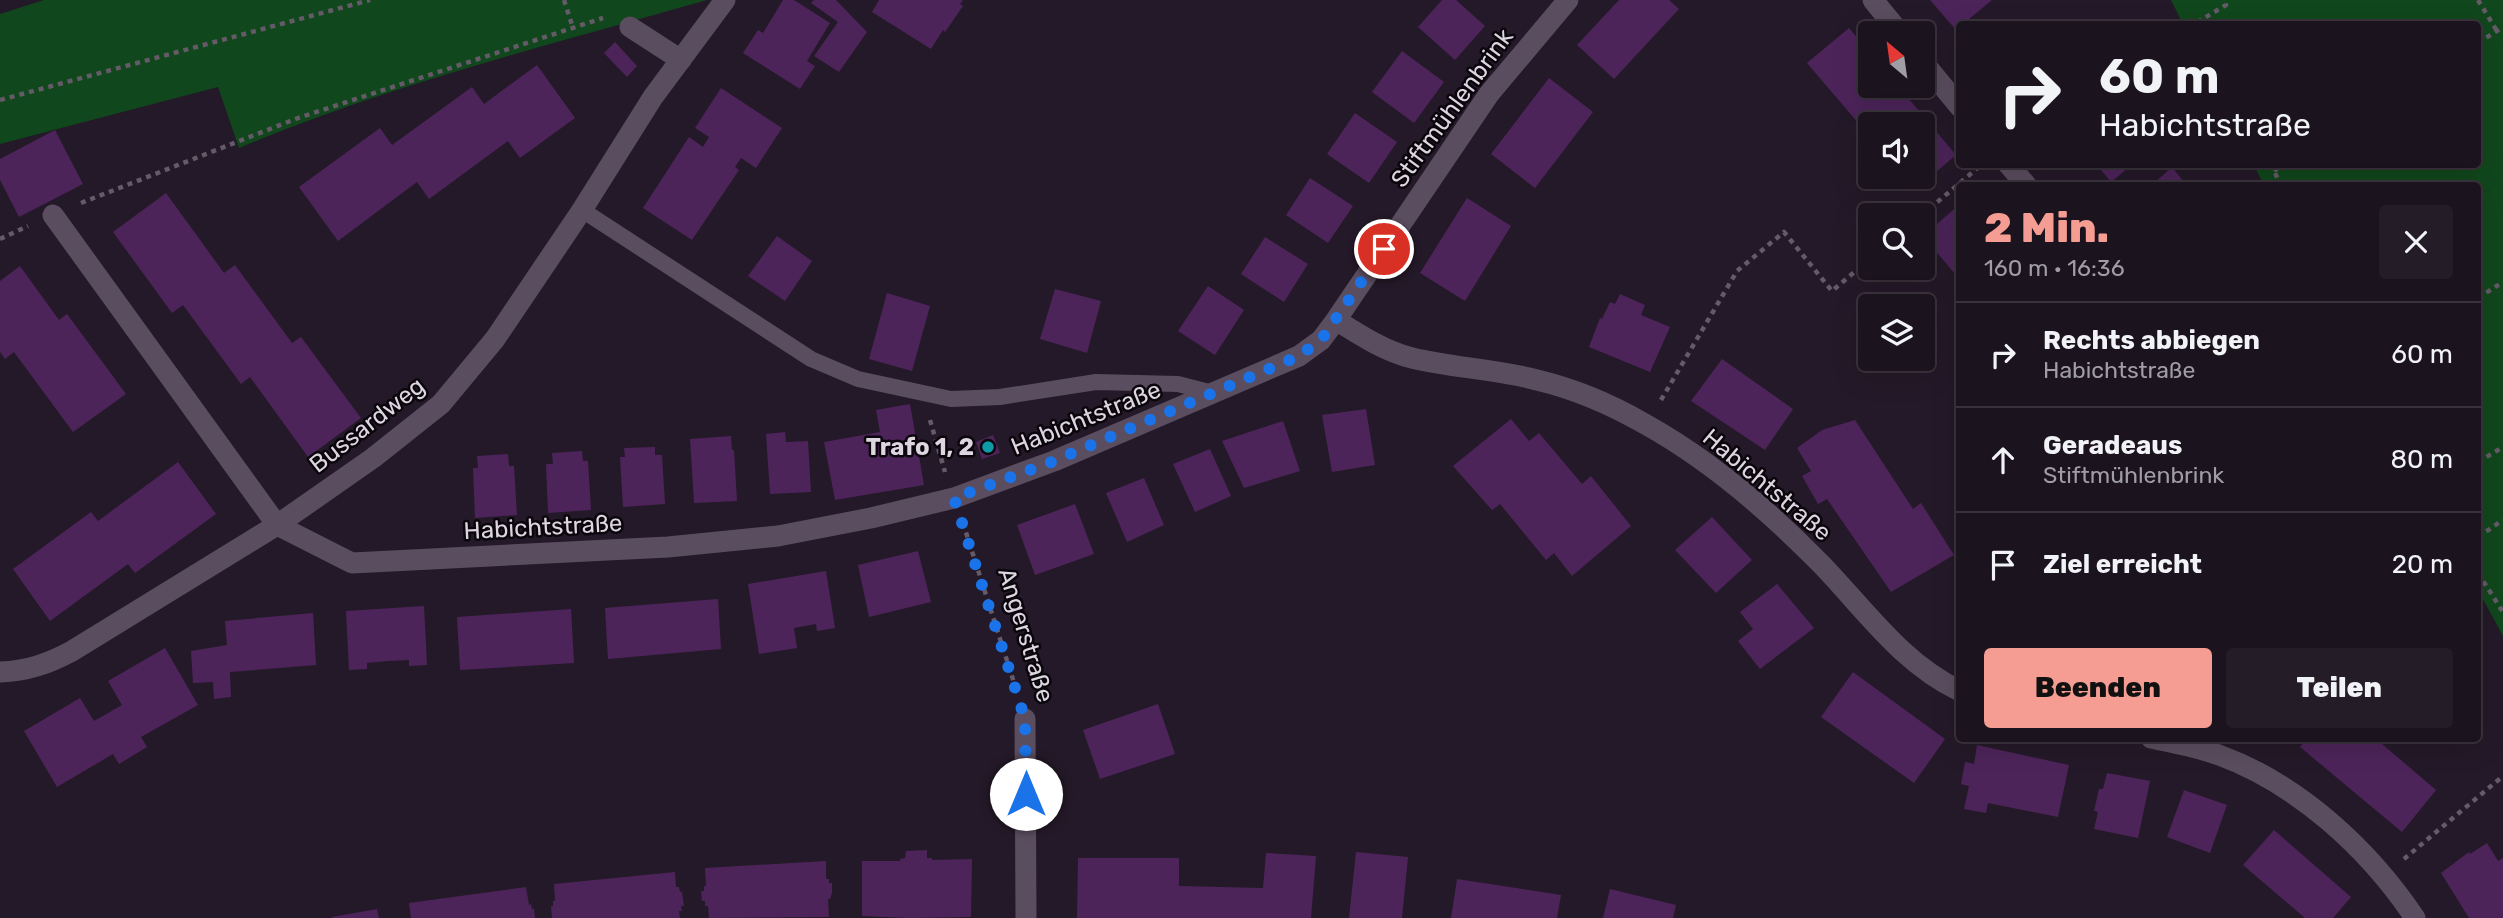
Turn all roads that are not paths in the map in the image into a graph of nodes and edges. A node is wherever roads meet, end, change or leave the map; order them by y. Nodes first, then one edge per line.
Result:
1 (725, 0) edge
2 (1568, 0) edge
3 (1873, 0) edge
4 (1890, 21) edge
5 (630, 27) dead end
6 (681, 60) junction
7 (1936, 78) edge
8 (1956, 102) edge
9 (2011, 168) edge
10 (2024, 182) edge
11 (582, 210) junction
12 (53, 215) road end
13 (1336, 320) junction
14 (1213, 393) junction
15 (277, 525) junction
16 (0, 671) edge
17 (1956, 689) edge
18 (1025, 719) road end
19 (2167, 742) edge
20 (1026, 918) edge
21 (2415, 918) edge

1 - 6 street, Bussardweg
2 - 13 street, Stiftmühlenbrink
3 - 4 street
5 - 6 street
6 - 11 street, Bussardweg
7 - 8 street
9 - 10 street
11 - 14 lane
11 - 15 street, Bussardweg
12 - 15 street, Habichtstraße
13 - 14 street, Habichtstraße
13 - 17 street, Habichtstraße
14 - 15 street, Habichtstraße
15 - 16 street, Bussardweg
18 - 20 street, Angerstraße
19 - 21 street

